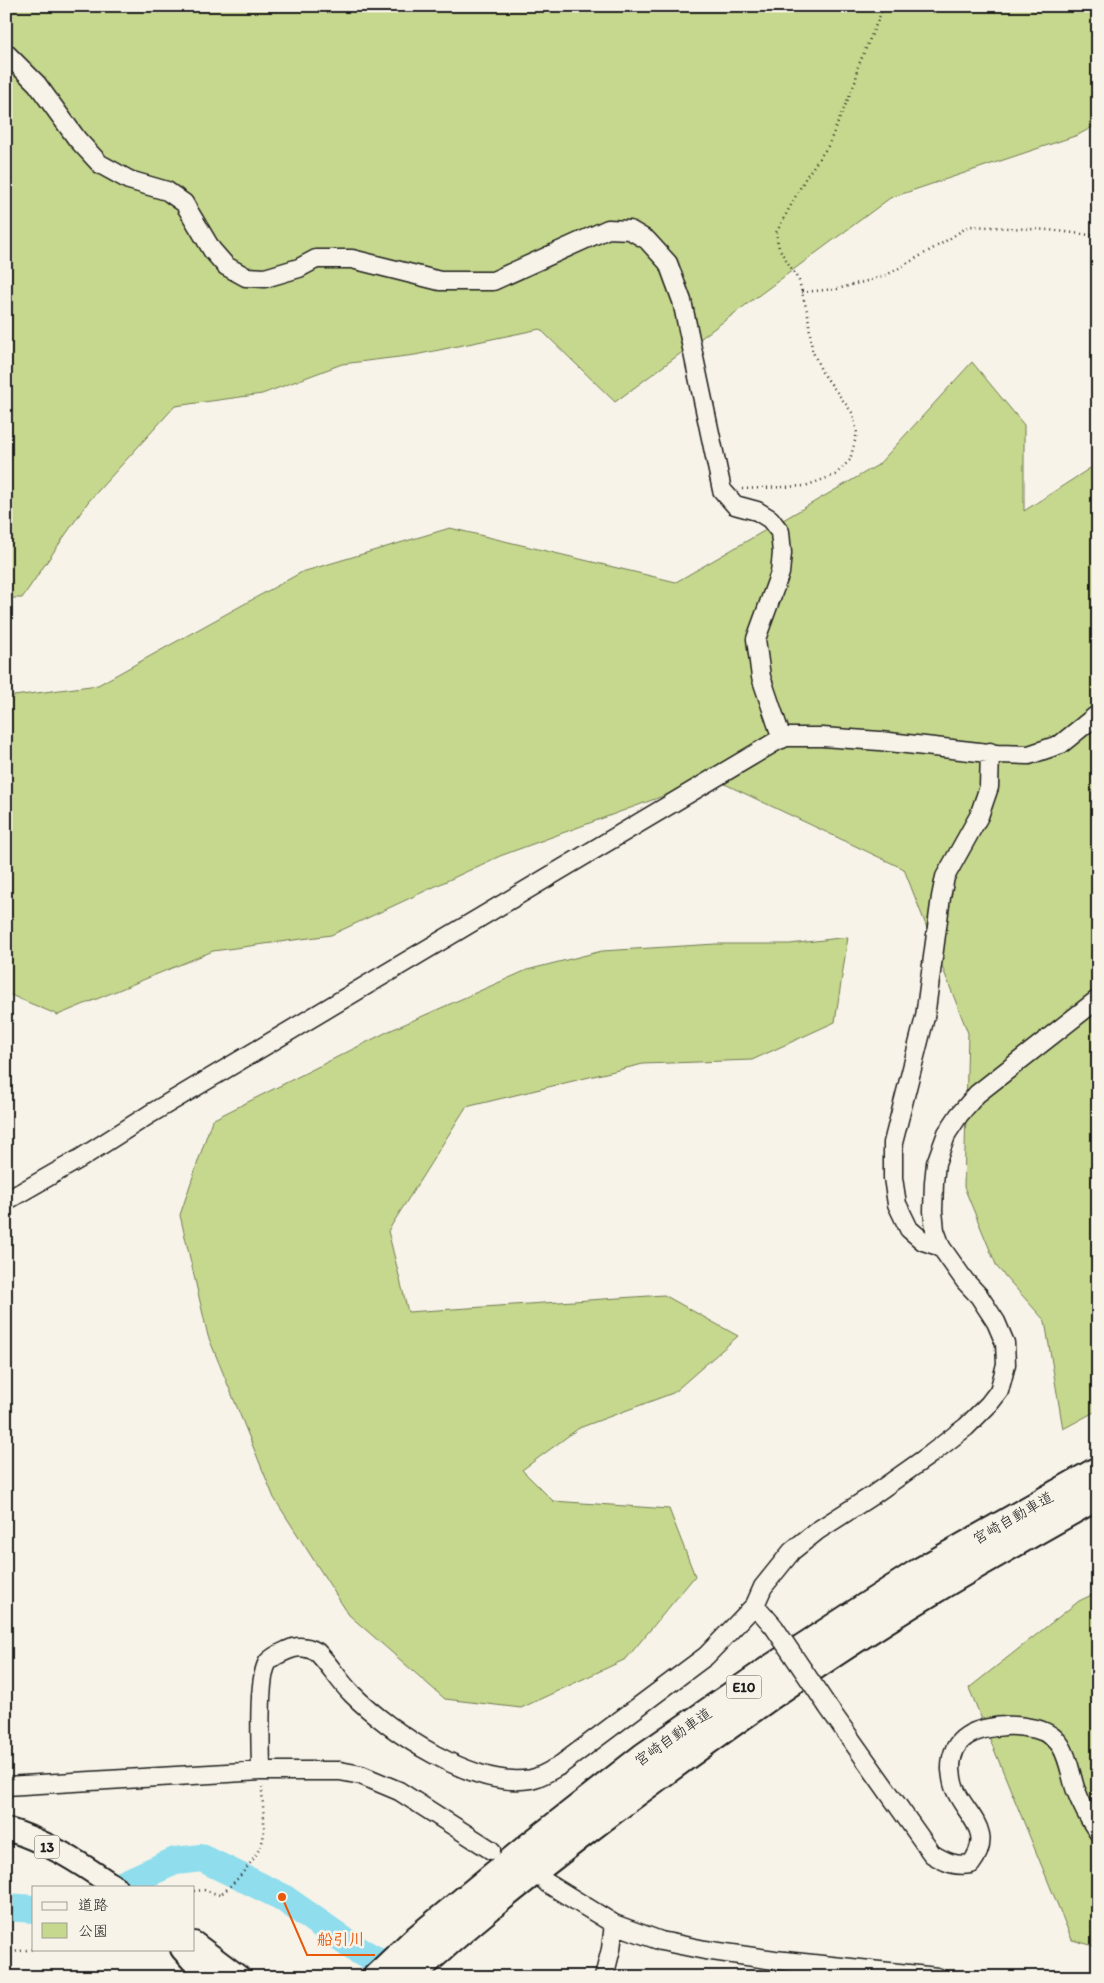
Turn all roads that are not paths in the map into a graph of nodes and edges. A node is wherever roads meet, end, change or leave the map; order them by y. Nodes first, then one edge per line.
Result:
1 (6, 52) edge
2 (1098, 714) edge
3 (782, 739) junction
4 (990, 752) junction
5 (1098, 999) edge
6 (6, 1201) edge
7 (941, 1247) junction
8 (1098, 1470) edge
9 (1098, 1496) edge
10 (755, 1606) junction
11 (261, 1771) junction
12 (6, 1786) edge
13 (6, 1829) edge
14 (1098, 1832) edge
15 (491, 1850) dead end
16 (547, 1883) dead end
17 (114, 1886) edge
18 (614, 1924) junction
19 (195, 1944) edge
20 (183, 1950) edge
21 (207, 1977) edge
22 (239, 1977) edge
23 (376, 1977) edge
24 (410, 1977) edge
25 (604, 1977) edge
26 (937, 1977) edge

1 - 3 street
2 - 4 street
3 - 4 street
3 - 6 street
4 - 7 street
5 - 7 street
7 - 10 street
8 - 23 highway, 宮崎自動車道 / E10
9 - 24 highway, 宮崎自動車道 / E10
10 - 11 street
10 - 14 street, bridge
11 - 12 street
11 - 15 street
13 - 17 main road, 13
16 - 18 street
18 - 25 street
18 - 26 street
19 - 22 main road
20 - 21 main road

